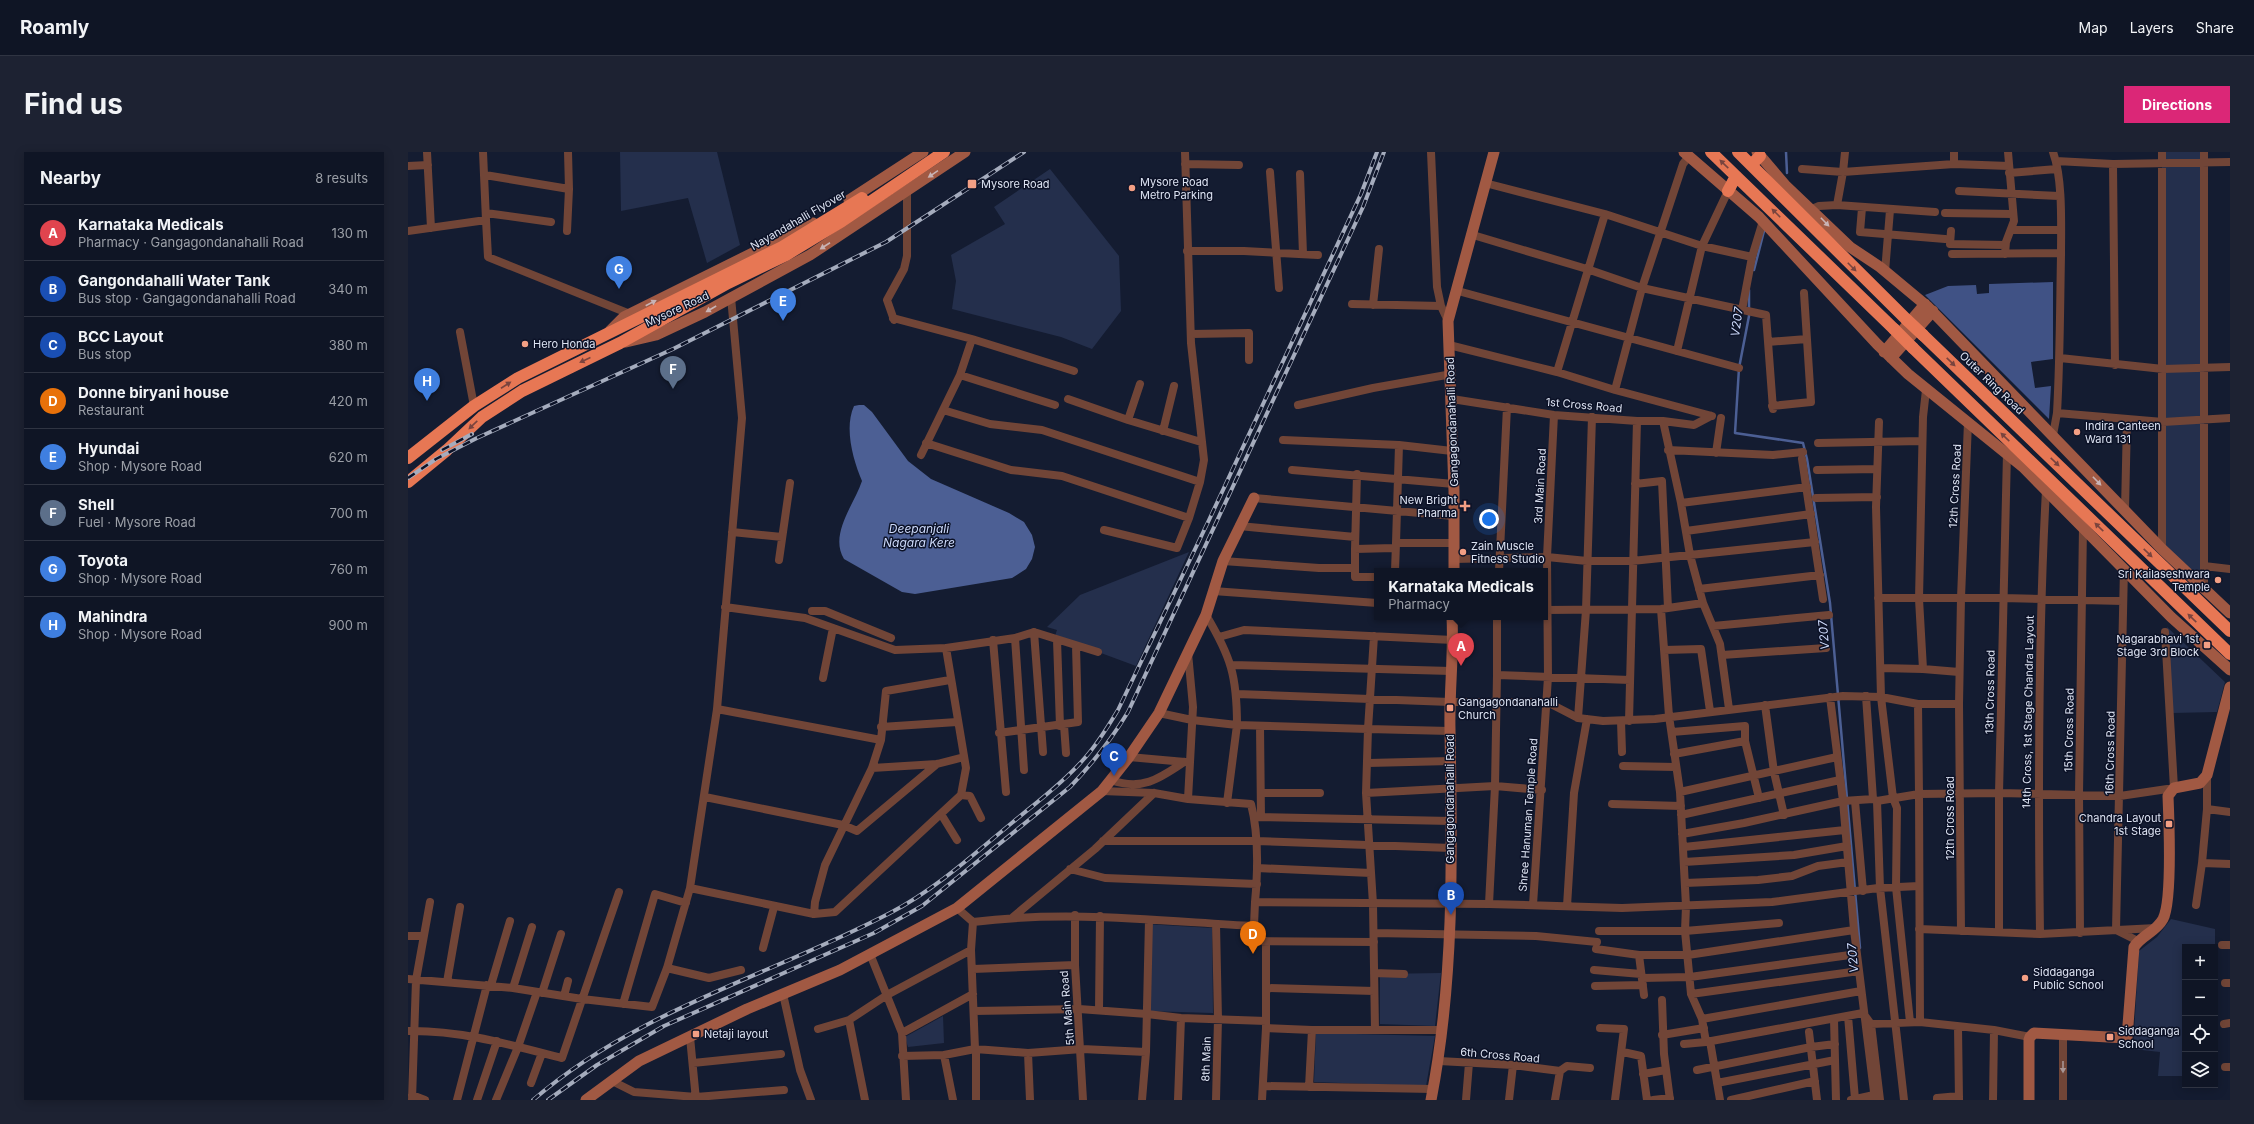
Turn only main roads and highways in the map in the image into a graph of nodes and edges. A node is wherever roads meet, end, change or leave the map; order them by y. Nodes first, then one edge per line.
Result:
1 (930, 152) edge
2 (944, 152) edge
3 (1711, 152) edge
4 (1738, 152) edge
5 (1759, 154) edge
6 (1751, 165) junction
7 (1736, 176) junction
8 (1728, 190) road end
9 (784, 251) junction
10 (630, 319) joint
11 (650, 326) joint
12 (408, 458) edge
13 (408, 482) edge
14 (2230, 631) edge
15 (2230, 654) edge

1 - 9 highway, Nayandahalli Flyover
2 - 9 highway, Nayandahalli Flyover
7 -> 3 highway
4 - 6 highway, Outer Ring Road
5 - 6 highway
6 -> 14 highway, Outer Ring Road, bridge
7 - 8 highway
15 -> 7 highway, bridge
9 - 10 highway, Nayandahalli Flyover
9 - 11 highway, Nayandahalli Flyover
12 -> 10 highway, Mysore Road
11 -> 13 highway, Mysore Road

